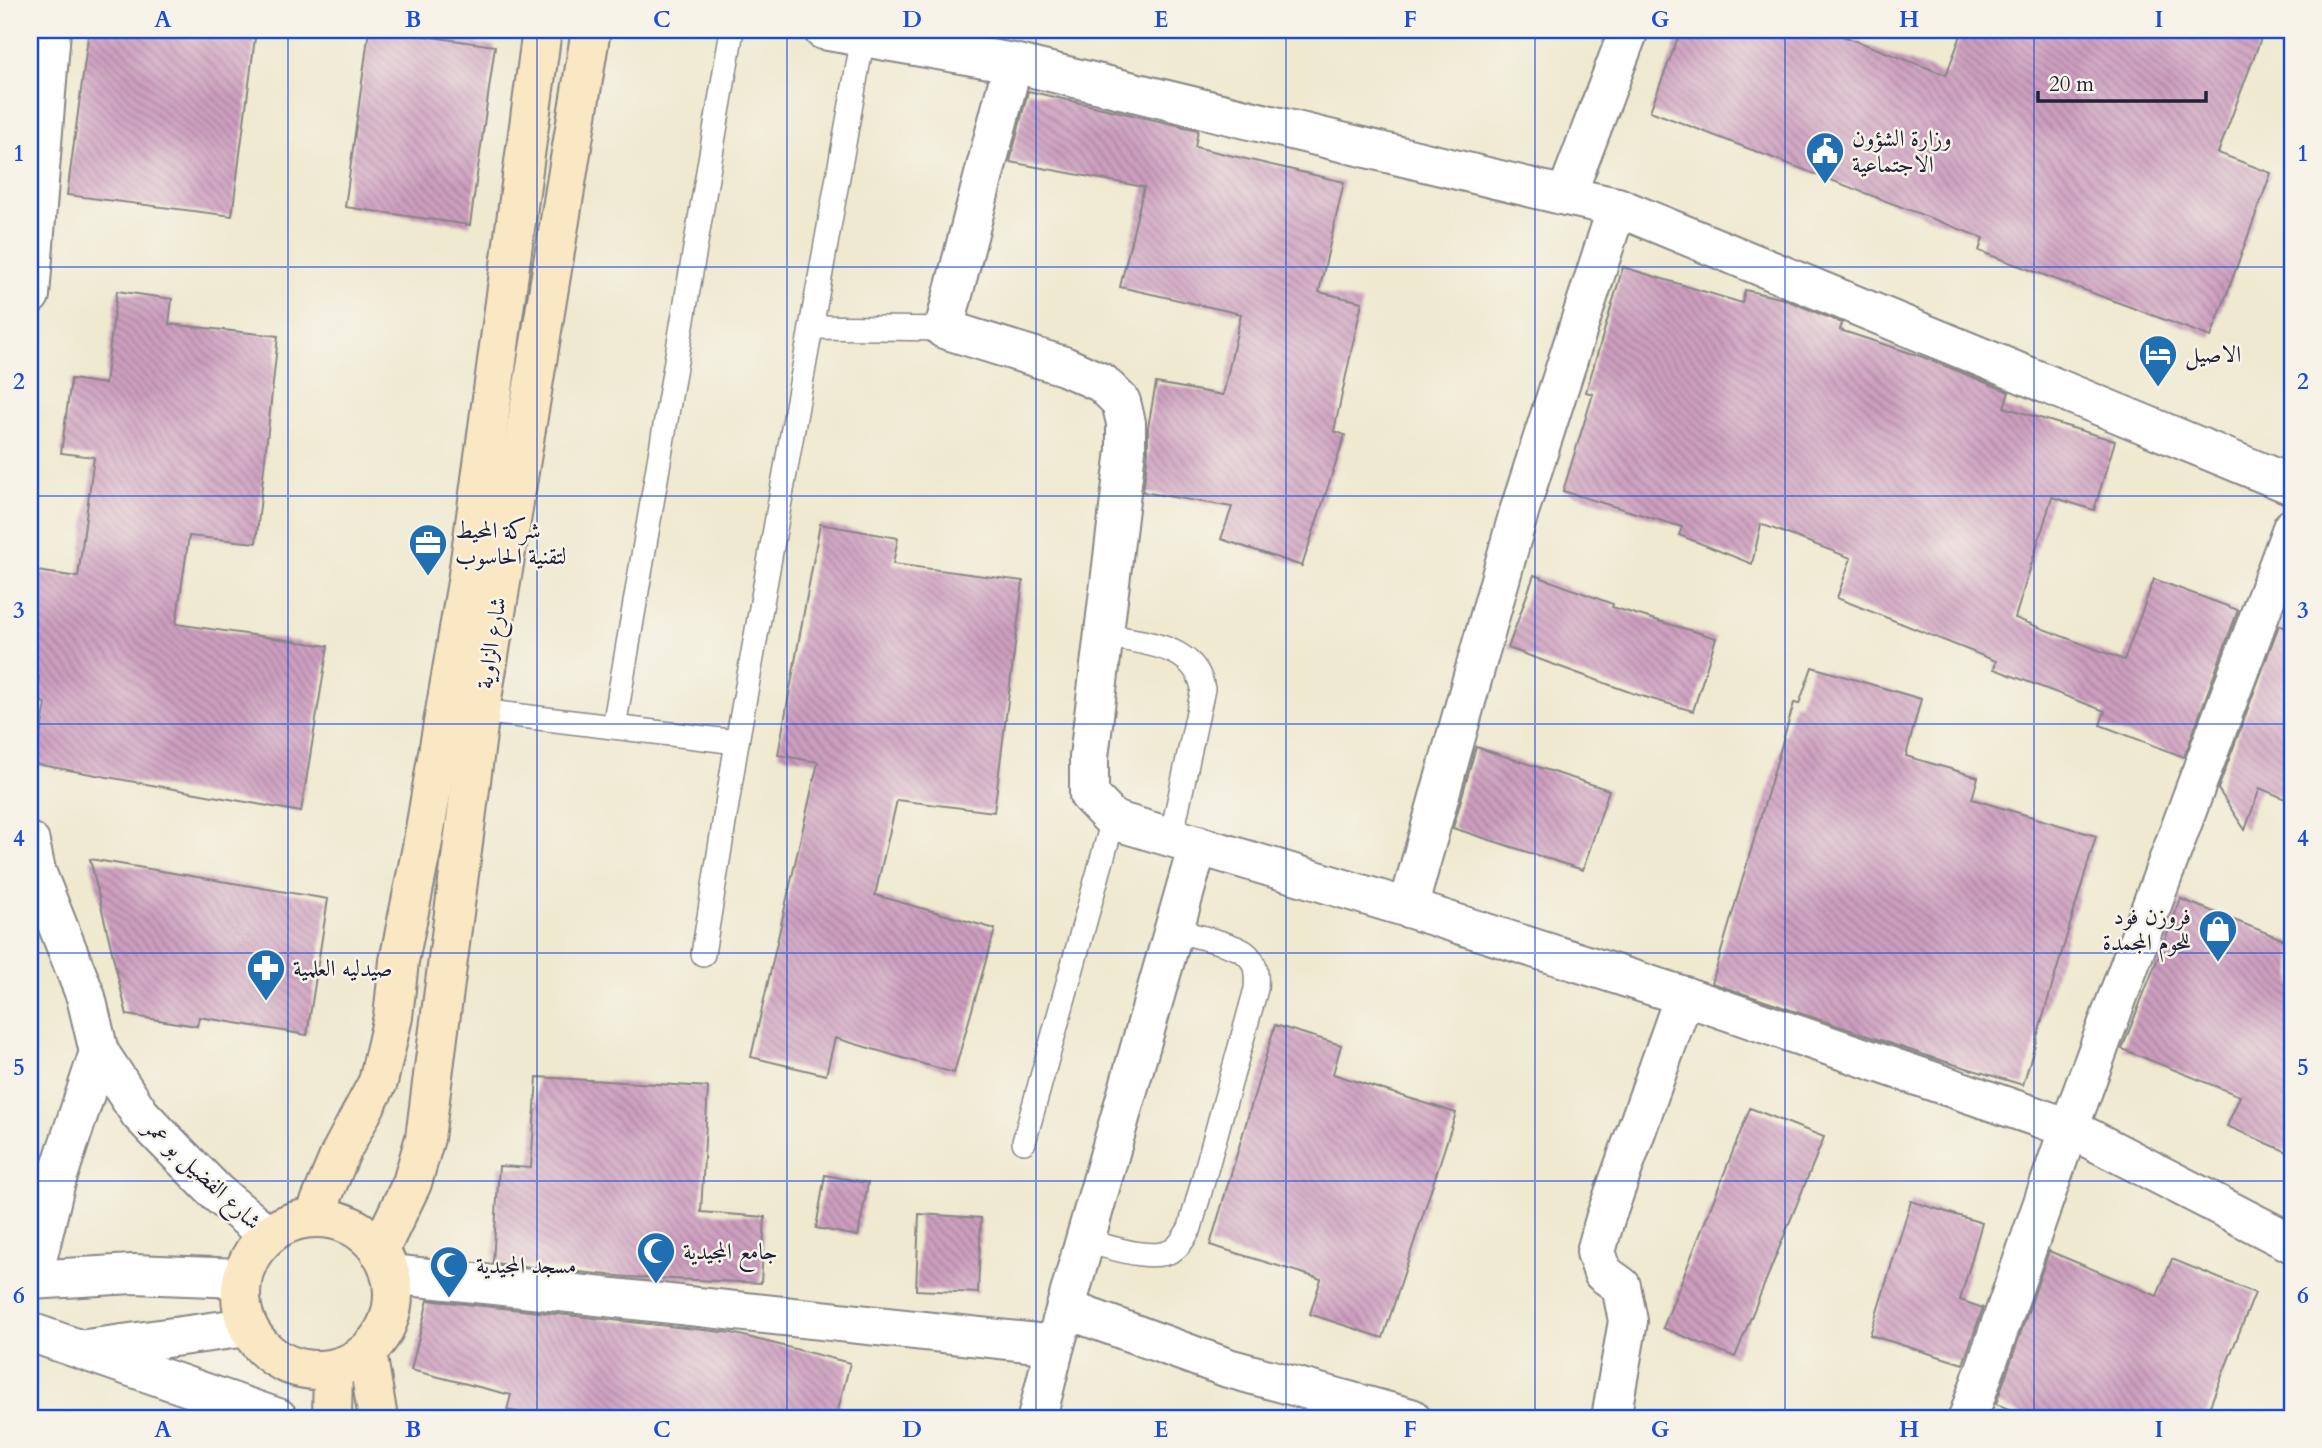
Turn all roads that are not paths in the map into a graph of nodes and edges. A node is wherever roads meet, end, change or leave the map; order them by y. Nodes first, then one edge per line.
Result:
1 (51, 30) edge
2 (542, 30) edge
3 (591, 30) edge
4 (732, 30) edge
5 (823, 30) edge
6 (1629, 30) edge
7 (863, 37) junction
8 (1013, 63) junction
9 (1566, 196) junction
10 (1617, 208) junction
11 (30, 295) edge
12 (811, 327) junction
13 (944, 329) junction
14 (2292, 485) edge
15 (2292, 528) edge
16 (1104, 635) junction
17 (480, 711) junction
18 (614, 727) junction
19 (737, 741) junction
20 (1113, 820) junction
21 (1184, 841) junction
22 (30, 842) edge
23 (1408, 908) junction
24 (1173, 930) junction
25 (703, 954) dead end
26 (1684, 996) junction
27 (99, 1052) junction
28 (2069, 1128) junction
29 (1024, 1142) dead end
30 (314, 1217) junction
31 (268, 1235) junction
32 (1085, 1241) junction
33 (2292, 1243) edge
34 (385, 1262) junction
35 (242, 1278) junction
36 (31, 1281) edge
37 (247, 1327) junction
38 (1061, 1327) junction
39 (30, 1332) edge
40 (77, 1350) junction
41 (367, 1352) junction
42 (333, 1369) junction
43 (278, 1418) edge
44 (332, 1418) edge
45 (379, 1418) edge
46 (1037, 1418) edge
47 (1411, 1418) edge
48 (1611, 1418) edge
49 (1968, 1418) edge

1 - 11 street
2 - 30 main road, شارع الزاوية
3 - 17 main road, شارع الزاوية
4 - 18 lane
5 - 7 street
6 - 9 street
7 - 8 street
7 - 12 lane
8 - 9 street
8 - 13 street
9 - 10 street
10 - 14 street
10 - 23 street
12 - 13 lane
12 - 19 lane
13 - 16 street
15 - 28 street
16 - 20 street
16 - 21 lane
17 - 18 lane
17 - 34 main road, شارع الزاوية
18 - 19 lane
19 - 25 lane
20 - 21 street
20 - 29 lane
21 - 23 street
21 - 24 street
22 - 27 street, شارع الفضيل بو عمر
23 - 26 street
24 - 32 street
24 - 32 lane
26 - 28 street
26 - 48 street
27 - 31 street, شارع الفضيل بو عمر
27 - 36 street
28 - 33 street
28 - 49 street
30 - 31 main road
30 - 34 main road
31 - 35 main road
32 - 38 street
34 - 38 street
34 - 41 main road
35 - 36 street
35 - 37 main road
37 - 40 street
37 - 42 main road
38 - 46 street
38 - 47 street
39 - 40 street
40 - 43 street
41 - 42 main road
41 - 45 main road
42 - 44 main road

